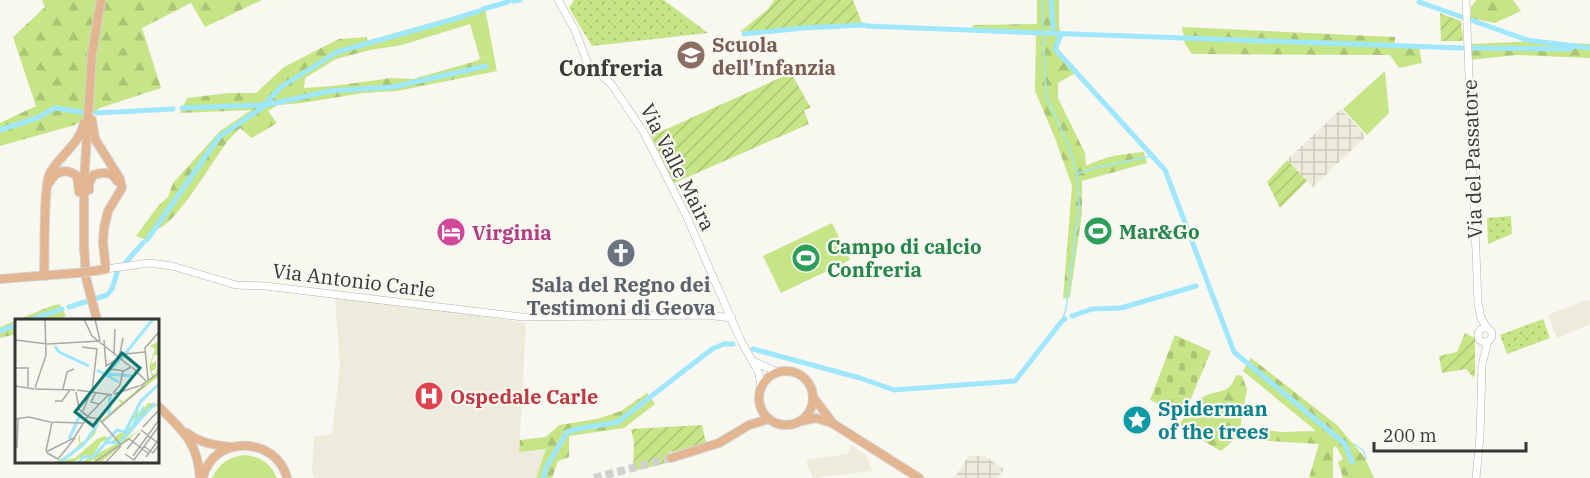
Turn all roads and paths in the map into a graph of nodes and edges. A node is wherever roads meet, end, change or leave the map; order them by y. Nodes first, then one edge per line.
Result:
1 (101, 0) edge
2 (558, 0) edge
3 (1466, 0) edge
4 (92, 54) junction
5 (48, 188) junction
6 (118, 194) junction
7 (83, 246) junction
8 (106, 269) junction
9 (44, 276) junction
10 (0, 279) edge
11 (728, 310) junction
12 (706, 315) junction
13 (732, 318) junction
14 (96, 319) edge
15 (1483, 329) junction
16 (1484, 341) junction
17 (753, 360) junction
18 (777, 372) junction
19 (761, 387) junction
20 (813, 397) junction
21 (760, 405) junction
22 (159, 407) edge
23 (769, 418) junction
24 (800, 421) junction
25 (173, 422) junction
26 (832, 423) junction
27 (749, 424) junction
28 (231, 447) junction
29 (671, 458) tunnel mouth
30 (287, 477) edge
31 (202, 478) edge
32 (919, 478) edge
33 (1476, 478) edge

1 - 4 main road
2 - 11 street, Via Valle Maira
3 - 15 street, Via del Passatore
4 - 5 main road
4 - 6 main road
4 - 7 main road
5 - 7 main road
5 - 9 main road
6 - 7 main road
6 - 8 main road
7 - 14 main road
8 - 9 main road, Via Antonio Carle, bridge
8 - 12 street, Via Antonio Carle
9 - 10 main road, Via Antonio Carle
11 - 12 street, Via Antonio Carle
11 - 13 street, Via Valle Maira
12 - 13 street, Via Antonio Carle
13 - 17 street, Via Valle Maira
15 - 16 street
15 - 16 street
16 - 33 street
17 - 18 street
17 - 19 street, Via Valle Maira
18 - 19 main road
18 - 20 main road
19 - 21 main road
20 - 24 main road
20 - 26 main road
21 - 23 main road
21 - 27 main road
22 - 25 main road
23 - 24 main road
23 - 27 main road
24 - 26 main road
25 - 28 main road
25 - 31 main road
26 - 32 main road
27 - 29 main road
28 - 30 main road
28 - 31 main road

